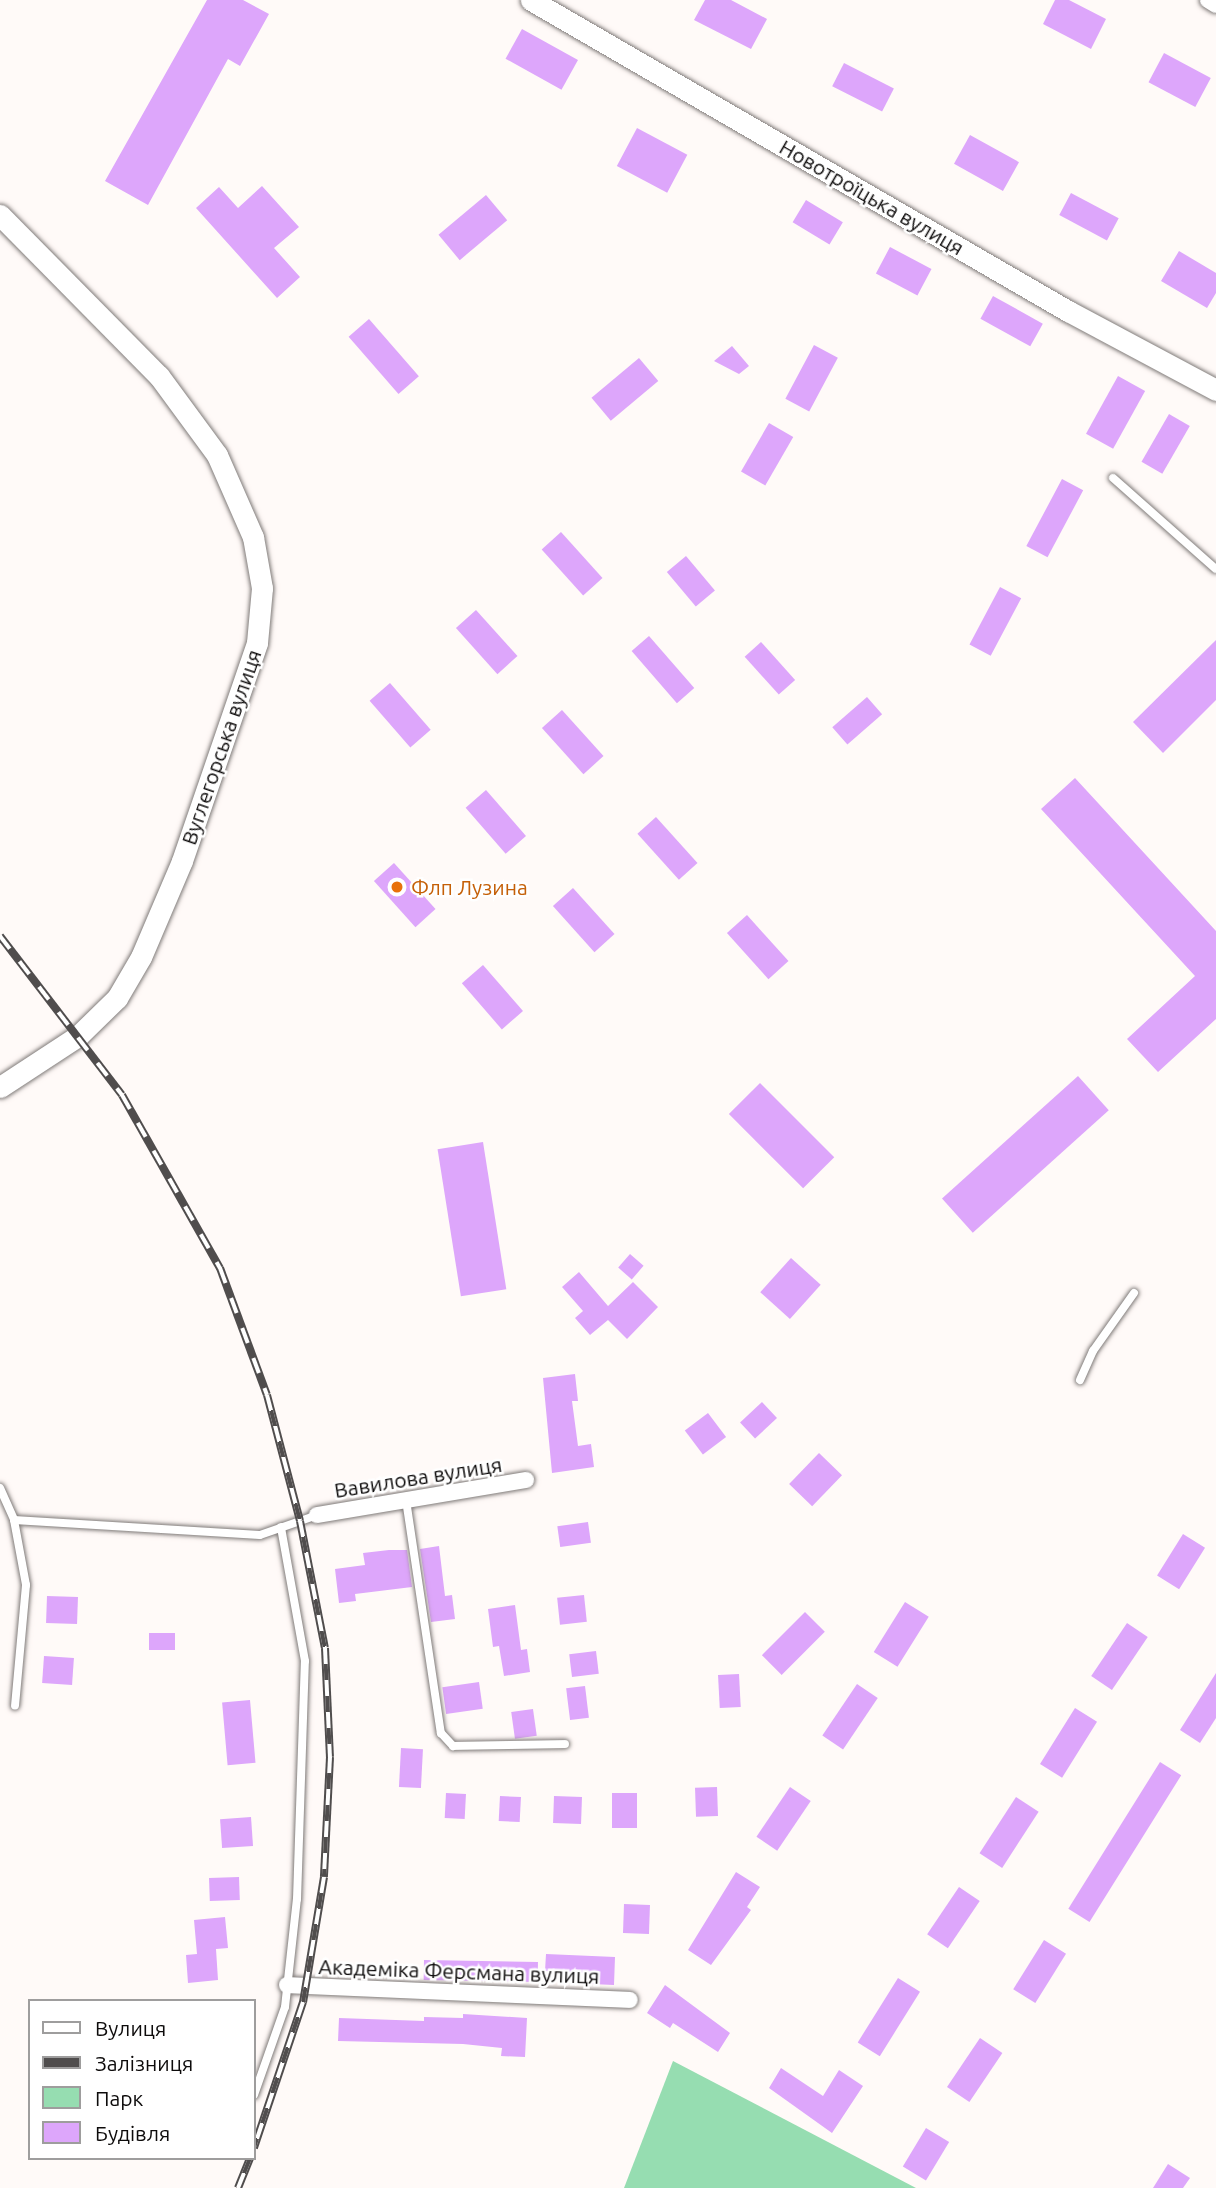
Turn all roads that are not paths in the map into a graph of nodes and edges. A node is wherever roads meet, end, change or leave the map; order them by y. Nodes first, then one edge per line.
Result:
1 (531, 0) edge
2 (1208, 0) edge
3 (1216, 5) edge
4 (0, 215) edge
5 (1216, 390) edge
6 (1112, 478) dead end
7 (1216, 569) edge
8 (0, 1087) edge
9 (1134, 1293) dead end
10 (1080, 1380) dead end
11 (526, 1480) dead end
12 (0, 1488) edge
13 (406, 1500) junction
14 (317, 1515) joint
15 (14, 1520) junction
16 (281, 1527) junction
17 (15, 1704) dead end
18 (565, 1744) dead end
19 (287, 1986) junction
20 (630, 2000) dead end
21 (256, 2089) edge

1 - 5 main road, Новотроїцька вулиця
2 - 3 street
4 - 8 main road, Вуглегорська вулиця
6 - 7 lane
9 - 10 lane
11 - 13 street, Вавилова вулиця
12 - 15 lane
13 - 14 street, Вавилова вулиця
13 - 18 lane
14 - 16 lane
15 - 16 lane
15 - 17 lane
16 - 19 lane
19 - 20 street, Академіка Ферсмана вулиця
19 - 21 lane

